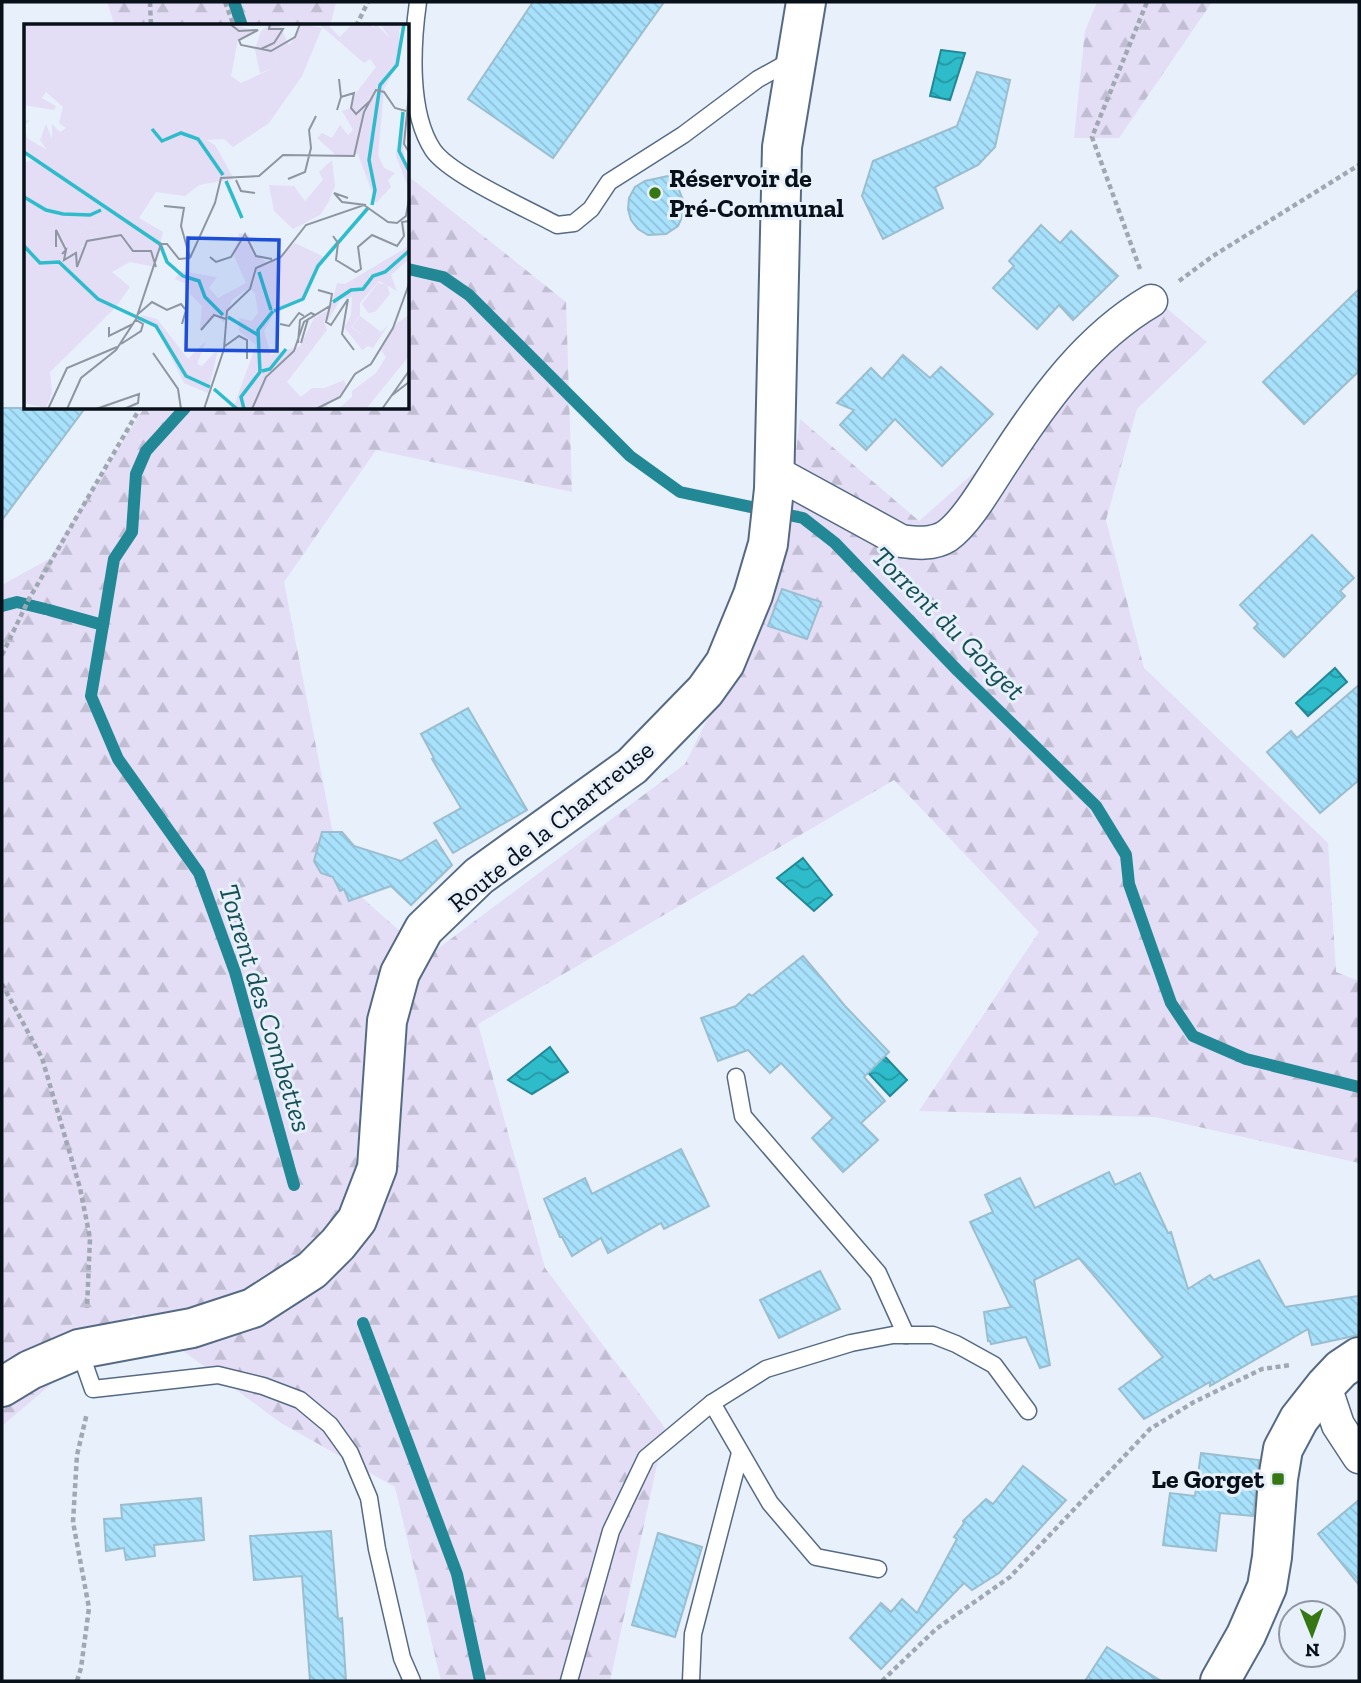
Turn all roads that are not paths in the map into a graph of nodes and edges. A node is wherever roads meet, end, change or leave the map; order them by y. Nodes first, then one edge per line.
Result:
1 (418, 2) edge
2 (806, 2) edge
3 (796, 58) junction
4 (1151, 301) road end
5 (775, 480) junction
6 (736, 1077) dead end
7 (906, 1335) junction
8 (86, 1342) junction
9 (1359, 1357) edge
10 (1325, 1386) junction
11 (2, 1387) edge
12 (712, 1403) junction
13 (1028, 1411) dead end
14 (740, 1453) junction
15 (1359, 1457) edge
16 (878, 1569) dead end
17 (412, 1681) edge
18 (569, 1681) edge
19 (691, 1681) edge
20 (1220, 1681) edge

1 - 3 lane
2 - 3 main road, Route de la Chartreuse
3 - 5 main road, Route de la Chartreuse
4 - 5 street
5 - 8 main road, Route de la Chartreuse
6 - 7 lane
7 - 12 lane
7 - 13 lane
8 - 11 main road, Route de la Chartreuse
8 - 17 lane
9 - 10 main road
10 - 15 street
10 - 20 main road
12 - 14 lane
12 - 18 lane
14 - 16 lane
14 - 19 lane

